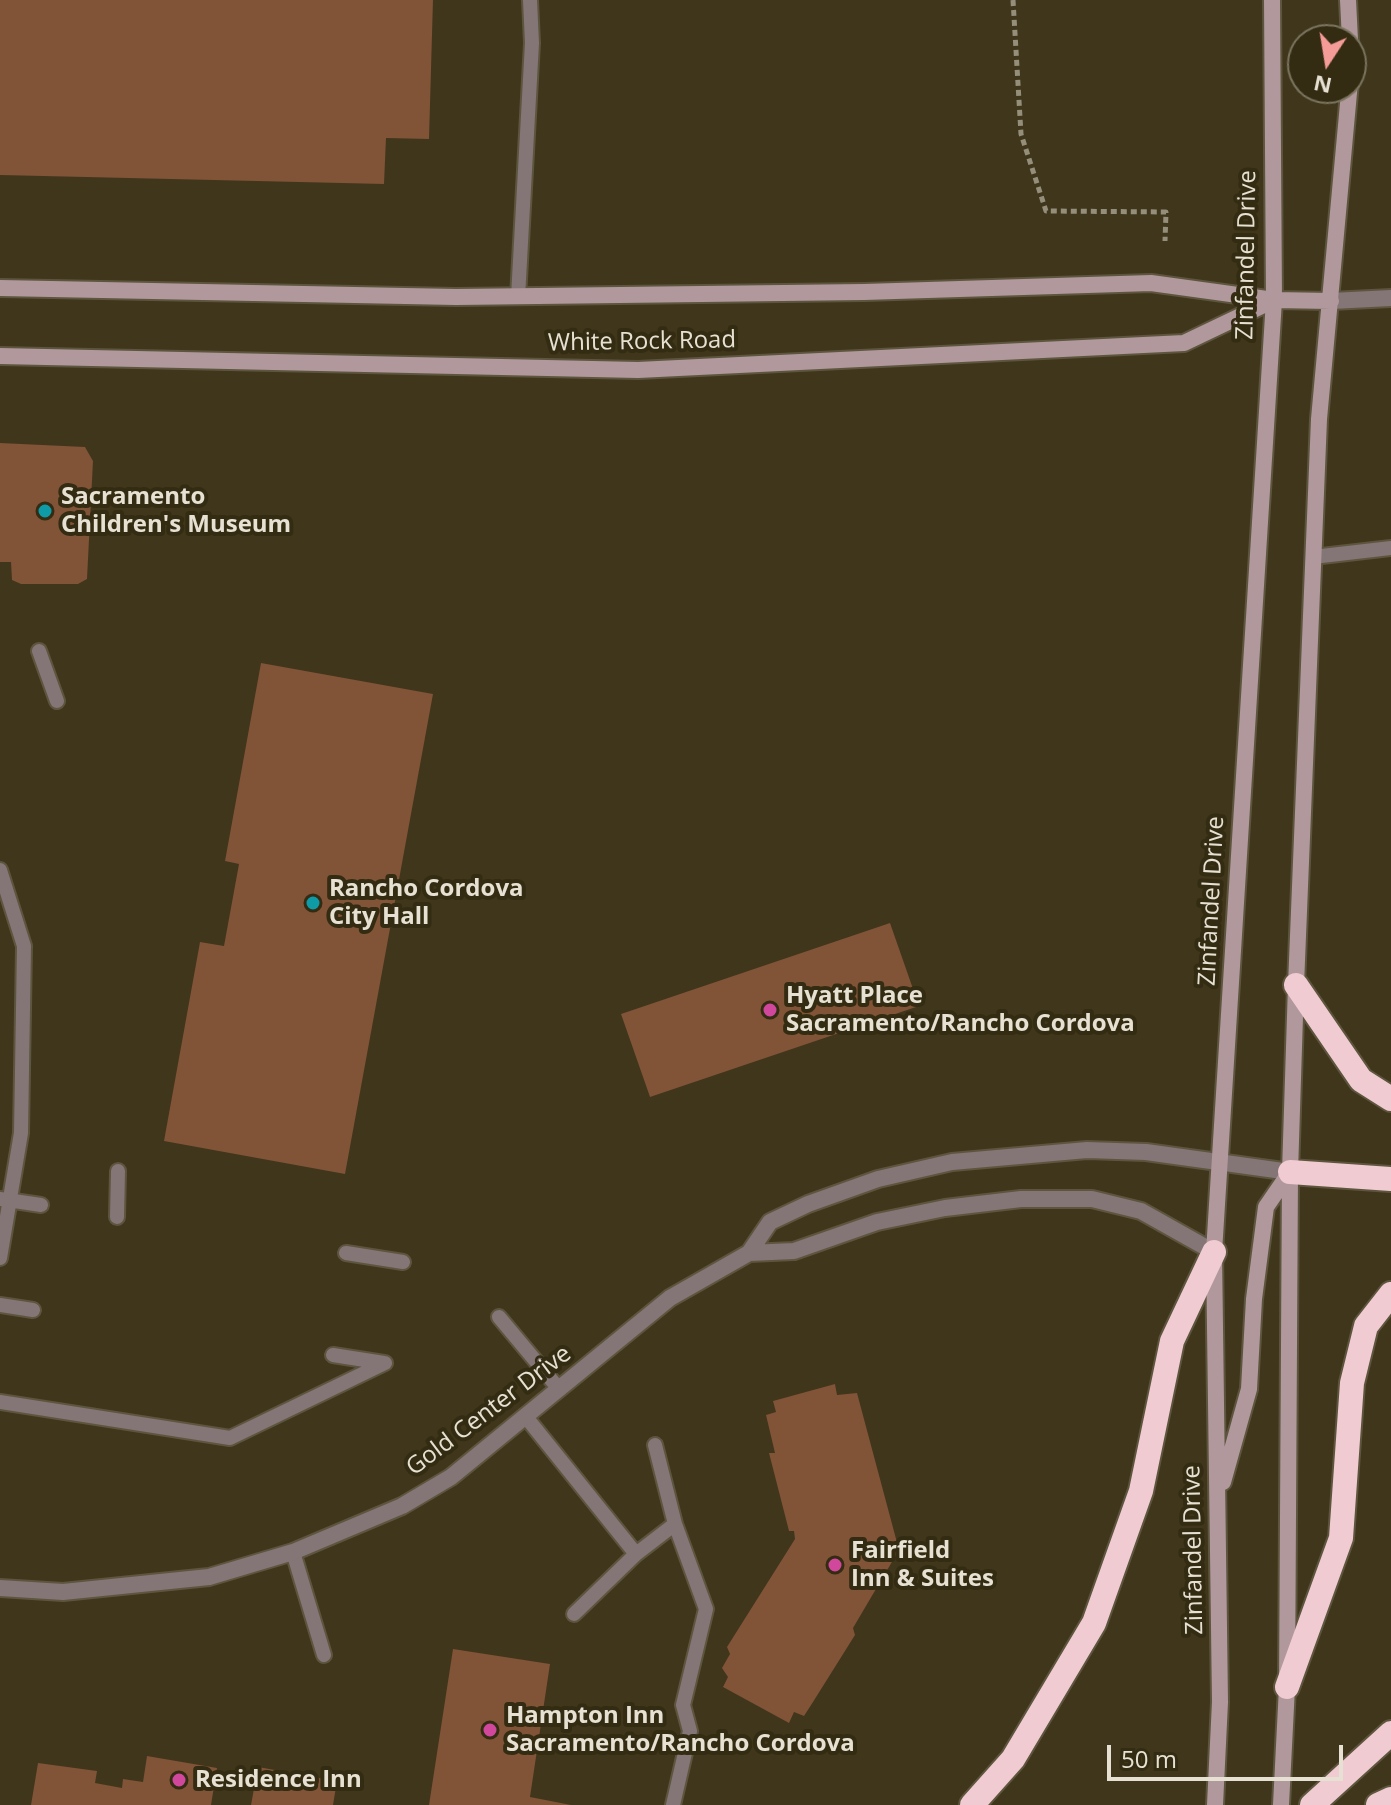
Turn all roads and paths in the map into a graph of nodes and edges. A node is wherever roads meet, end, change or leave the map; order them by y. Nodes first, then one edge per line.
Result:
1 (530, 0) edge
2 (1013, 0) edge
3 (1272, 0) edge
4 (1348, 0) edge
5 (1349, 24) edge
6 (1348, 104) edge
7 (1165, 241) dead end
8 (0, 288) edge
9 (518, 297) junction
10 (1391, 298) edge
11 (1274, 300) junction
12 (1331, 301) junction
13 (0, 356) edge
14 (1391, 548) edge
15 (1313, 557) junction
16 (39, 651) dead end
17 (57, 701) dead end
18 (0, 870) edge
19 (1296, 985) junction
20 (1391, 1099) edge
21 (1220, 1164) junction
22 (118, 1171) dead end
23 (1290, 1172) junction
24 (1391, 1179) edge
25 (5, 1200) edge
26 (41, 1205) dead end
27 (117, 1217) dead end
28 (1214, 1252) junction
29 (346, 1253) dead end
30 (749, 1253) junction
31 (0, 1258) edge
32 (403, 1262) dead end
33 (1391, 1294) edge
34 (0, 1305) edge
35 (33, 1310) dead end
36 (499, 1317) dead end
37 (333, 1355) dead end
38 (559, 1389) junction
39 (0, 1402) edge
40 (526, 1417) junction
41 (655, 1445) dead end
42 (1218, 1499) junction
43 (675, 1524) junction
44 (293, 1552) junction
45 (636, 1554) junction
46 (0, 1588) edge
47 (574, 1614) dead end
48 (324, 1655) dead end
49 (1287, 1687) junction
50 (1391, 1733) edge
51 (1391, 1799) edge
52 (673, 1805) edge
53 (972, 1805) edge
54 (1215, 1805) edge
55 (1281, 1805) edge
56 (1312, 1805) edge
57 (1378, 1805) edge

1 - 9 lane
2 - 7 path
3 - 11 main road, Zinfandel Drive
4 - 5 main road
6 - 12 main road
8 - 9 main road, White Rock Road
9 - 11 main road, White Rock Road
10 - 12 street, White Rock Road
11 - 12 main road, White Rock Road
11 - 13 main road, White Rock Road
11 - 21 main road, Zinfandel Drive
12 - 15 main road
14 - 15 lane
15 - 19 main road
16 - 17 lane
18 - 25 lane
19 - 20 highway
19 - 23 main road
21 - 23 street, Gold Center Drive
21 - 28 main road, Zinfandel Drive
21 - 30 street, Gold Center Drive
22 - 27 lane
23 - 24 highway
23 - 42 main road
23 - 49 main road
25 - 26 lane
25 - 31 lane
28 - 30 street, Gold Center Drive
28 - 42 main road, Zinfandel Drive
28 - 53 highway
29 - 32 lane
30 - 38 street, Gold Center Drive
33 - 49 highway
34 - 35 lane
36 - 38 lane
37 - 39 lane
38 - 40 street, Gold Center Drive
40 - 44 street, Gold Center Drive
40 - 45 lane
41 - 43 lane
42 - 54 main road, Zinfandel Drive
43 - 45 lane
43 - 52 lane
44 - 46 street, Gold Center Drive
44 - 48 lane
45 - 47 lane
49 - 55 main road
50 - 56 highway
51 - 57 highway

